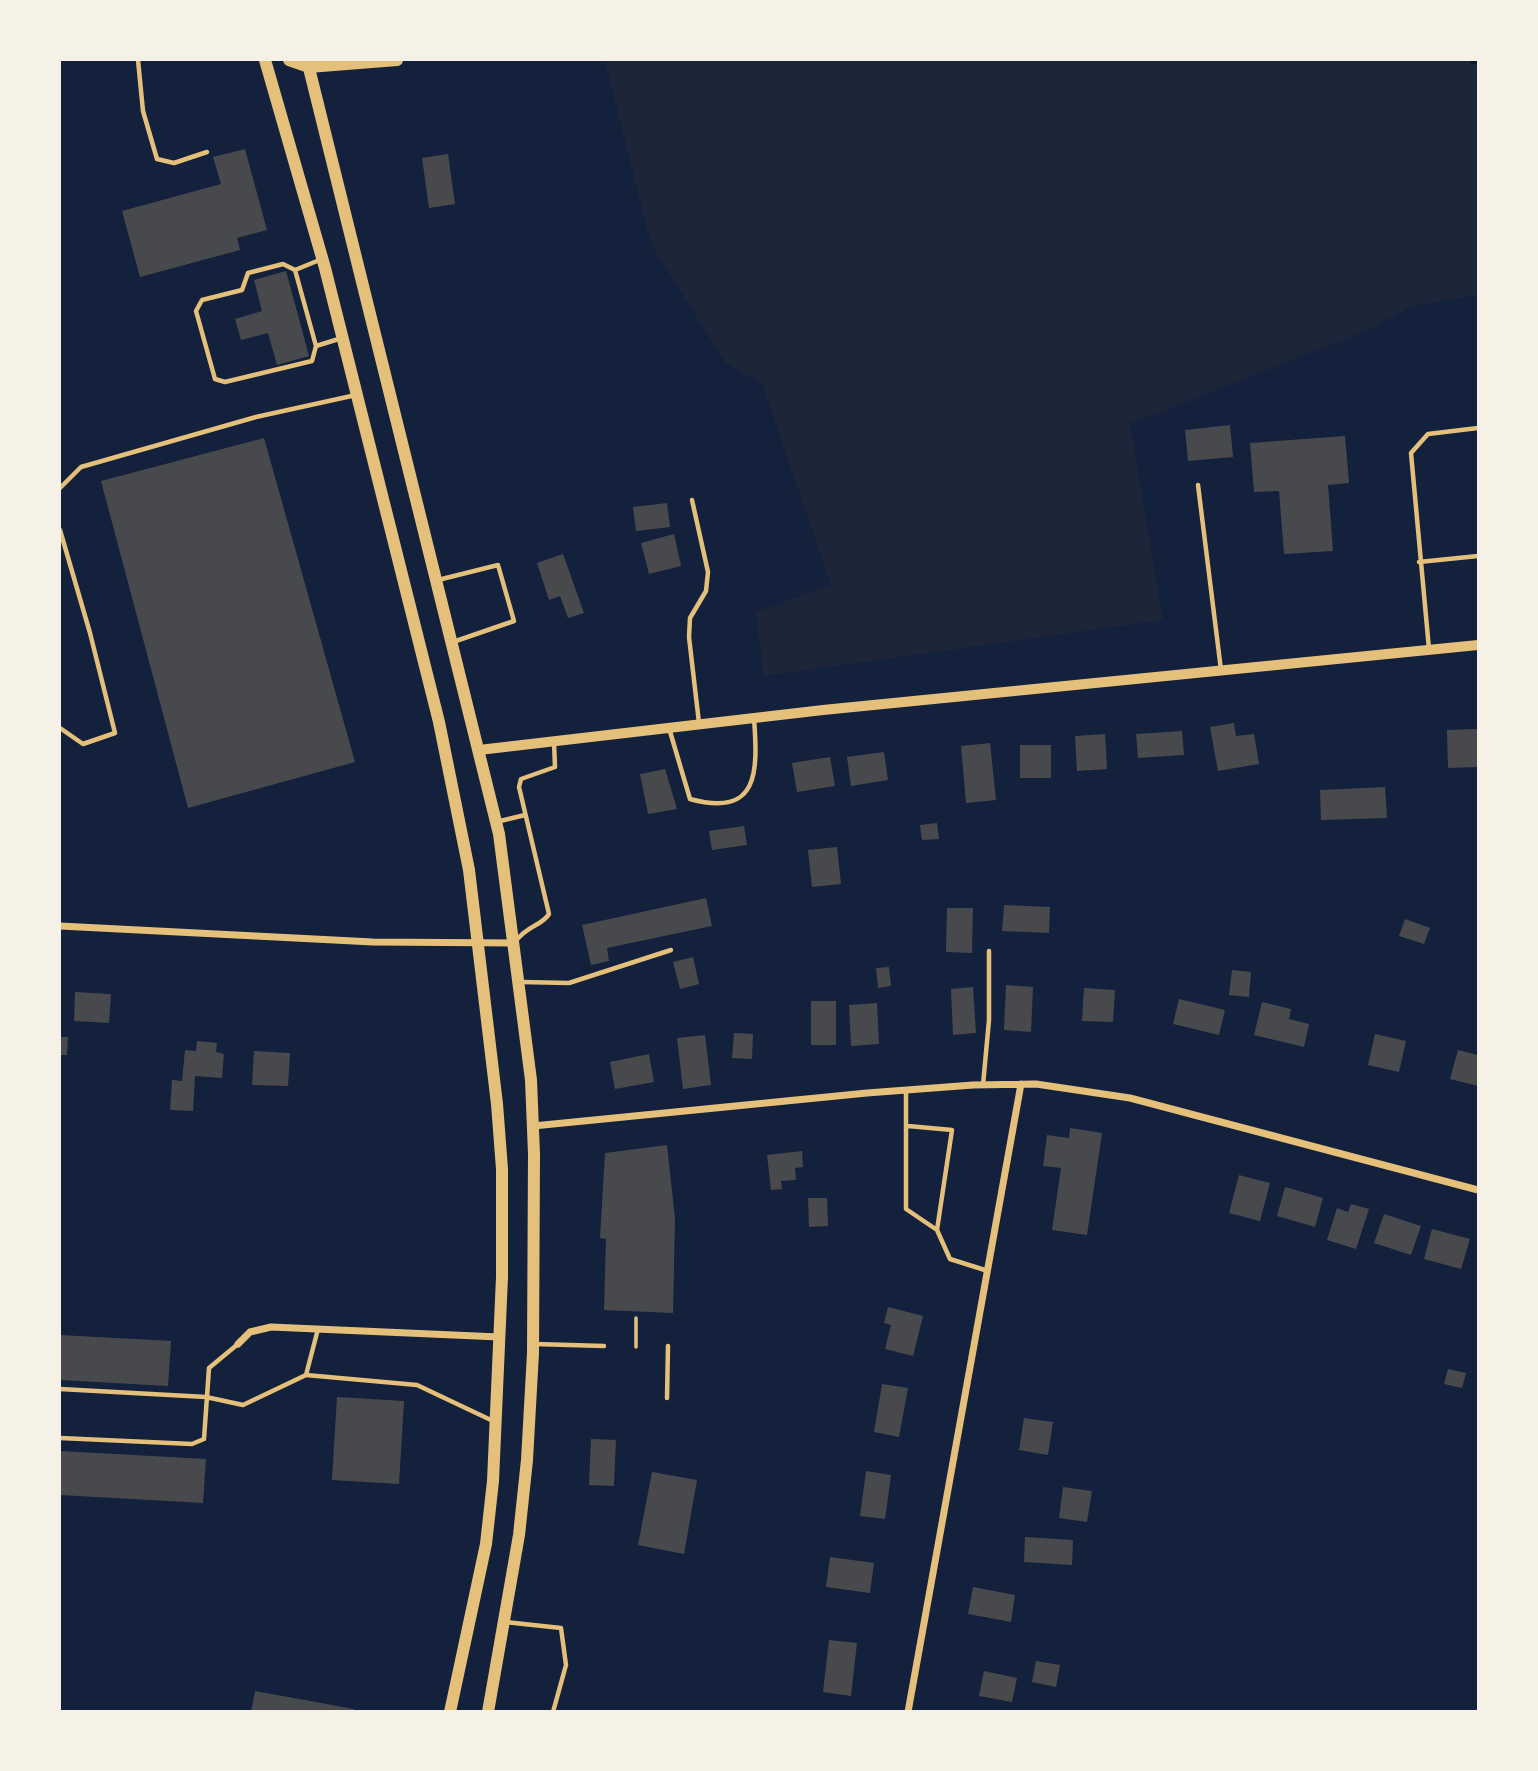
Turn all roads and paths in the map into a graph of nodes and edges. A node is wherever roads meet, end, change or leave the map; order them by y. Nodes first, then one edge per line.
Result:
1 (138, 60) edge
2 (265, 60) edge
3 (289, 60) edge
4 (397, 60) edge
5 (308, 63) edge
6 (207, 152) dead end
7 (323, 258) junction
8 (295, 270) junction
9 (343, 338) junction
10 (316, 346) junction
11 (357, 395) junction
12 (1479, 428) edge
13 (1198, 485) dead end
14 (60, 488) edge
15 (692, 500) dead end
16 (60, 530) edge
17 (1479, 556) edge
18 (1419, 562) junction
19 (437, 580) junction
20 (453, 642) junction
21 (1479, 645) edge
22 (1429, 650) junction
23 (1222, 671) junction
24 (754, 718) junction
25 (699, 724) junction
26 (668, 727) junction
27 (60, 729) edge
28 (554, 740) junction
29 (478, 750) junction
30 (526, 815) junction
31 (495, 822) junction
32 (60, 926) edge
33 (515, 943) junction
34 (478, 945) junction
35 (671, 950) dead end
36 (989, 951) dead end
37 (520, 982) junction
38 (1021, 1084) junction
39 (983, 1085) junction
40 (906, 1090) junction
41 (533, 1126) junction
42 (908, 1126) junction
43 (1479, 1190) edge
44 (937, 1230) junction
45 (988, 1271) junction
46 (636, 1318) dead end
47 (318, 1329) junction
48 (499, 1337) junction
49 (533, 1344) junction
50 (238, 1345) joint
51 (604, 1346) dead end
52 (668, 1346) dead end
53 (636, 1347) dead end
54 (306, 1376) junction
55 (60, 1389) edge
56 (206, 1397) junction
57 (667, 1398) dead end
58 (496, 1423) junction
59 (60, 1438) edge
60 (504, 1622) junction
61 (450, 1712) edge
62 (488, 1712) edge
63 (553, 1712) edge
64 (908, 1712) edge

1 - 6 lane
2 - 7 main road
3 - 5 main road
4 - 5 main road
5 - 19 main road
7 - 8 lane
7 - 9 main road
8 - 10 lane
8 - 10 lane
9 - 10 lane
9 - 11 main road
11 - 14 lane
11 - 34 main road
12 - 18 lane
13 - 23 lane
15 - 25 lane
16 - 27 lane
17 - 18 lane
18 - 22 lane
19 - 20 main road
19 - 20 lane
20 - 29 main road
21 - 22 street
22 - 23 street
23 - 24 street
24 - 25 street
24 - 26 lane
25 - 26 street
26 - 28 street
28 - 29 street
28 - 30 lane
29 - 31 main road
30 - 31 lane
30 - 33 lane
31 - 33 main road
32 - 34 street
33 - 34 street
33 - 37 main road
34 - 48 main road
35 - 37 lane
36 - 39 lane
37 - 41 main road
38 - 39 street
38 - 43 street
38 - 45 street
39 - 40 street
40 - 41 street
40 - 42 lane
41 - 49 main road
42 - 44 lane
42 - 44 lane
44 - 45 lane
45 - 64 street
46 - 53 path
47 - 48 street
47 - 50 street
47 - 54 lane
48 - 58 main road
49 - 51 lane
49 - 60 main road
50 - 56 lane
52 - 57 lane
54 - 56 lane
54 - 58 lane
55 - 56 lane
56 - 59 lane
58 - 61 main road
60 - 62 main road
60 - 63 lane

